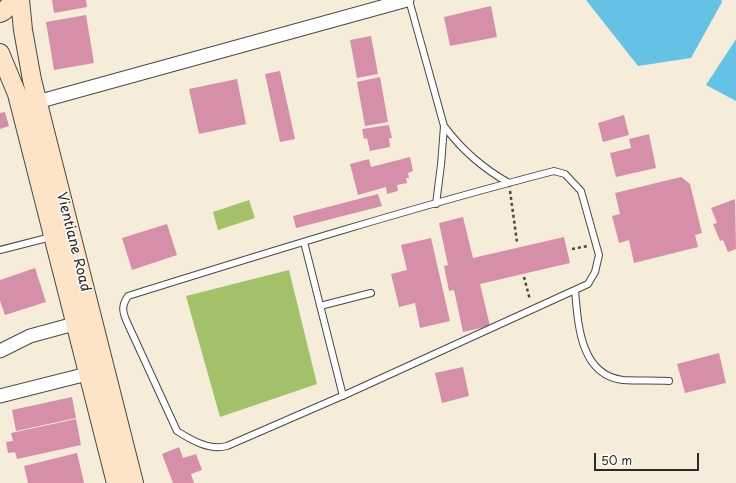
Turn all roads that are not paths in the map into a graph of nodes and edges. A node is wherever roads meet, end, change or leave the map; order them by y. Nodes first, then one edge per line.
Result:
1 (15, 0) edge
2 (20, 0) edge
3 (402, 1) edge
4 (0, 13) edge
5 (0, 53) edge
6 (37, 102) junction
7 (444, 126) junction
8 (509, 183) junction
9 (436, 204) junction
10 (52, 236) junction
11 (304, 242) junction
12 (0, 250) edge
13 (575, 290) junction
14 (371, 293) dead end
15 (320, 306) junction
16 (74, 324) junction
17 (0, 351) edge
18 (105, 370) junction
19 (87, 374) junction
20 (669, 381) dead end
21 (0, 396) edge
22 (343, 396) junction
23 (116, 483) edge
24 (134, 483) edge

1 - 4 main road
2 - 6 main road, Vientiane Road
3 - 6 street
3 - 7 lane
5 - 10 main road
6 - 18 main road, Vientiane Road
7 - 8 lane
7 - 9 lane
8 - 9 lane
8 - 13 lane
9 - 11 lane
10 - 12 lane
10 - 16 main road
11 - 15 lane
11 - 22 lane
13 - 20 lane
13 - 22 lane
14 - 15 lane
15 - 22 lane
16 - 17 street
16 - 19 main road
18 - 19 street
18 - 24 main road, Vientiane Road
19 - 21 street
19 - 23 main road

